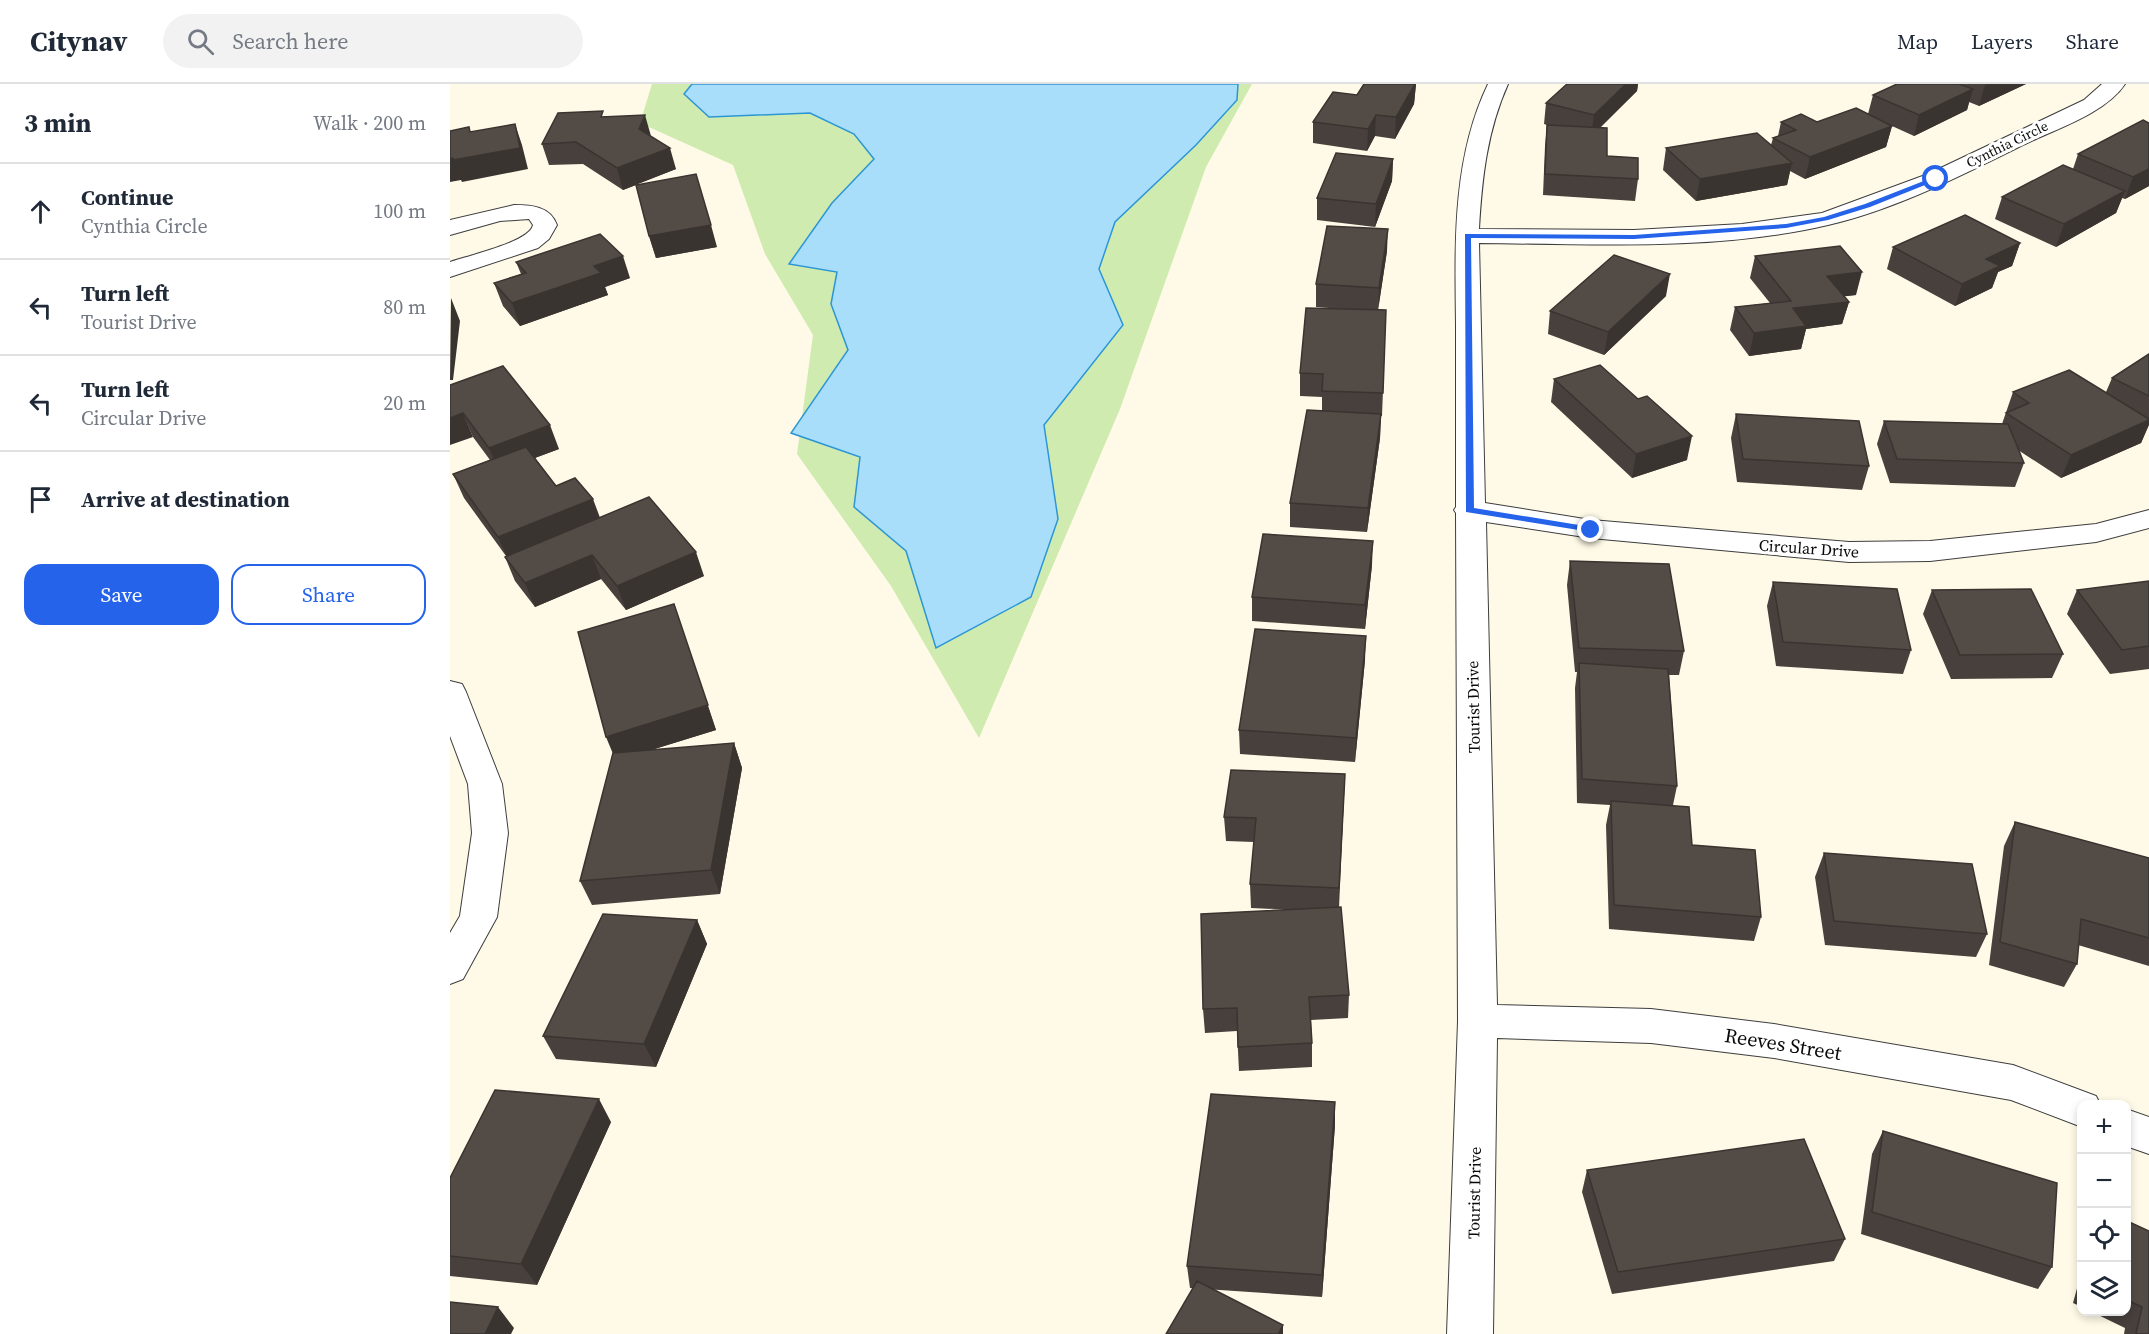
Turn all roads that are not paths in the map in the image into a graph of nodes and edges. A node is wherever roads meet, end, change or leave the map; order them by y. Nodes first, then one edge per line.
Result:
1 (1498, 84) edge
2 (2115, 84) edge
3 (450, 228) edge
4 (1467, 236) junction
5 (450, 270) edge
6 (1469, 510) junction
7 (2149, 519) edge
8 (450, 692) edge
9 (450, 968) edge
10 (1478, 1021) junction
11 (2077, 1108) edge
12 (2131, 1129) edge
13 (2149, 1136) edge
14 (1470, 1334) edge

1 - 4 street, Tourist Drive
2 - 4 street, Cynthia Circle
3 - 5 street
4 - 6 street, Tourist Drive
6 - 7 street, Circular Drive
6 - 10 street, Tourist Drive
8 - 9 street
10 - 11 street, Reeves Street
10 - 14 street, Tourist Drive
12 - 13 street

